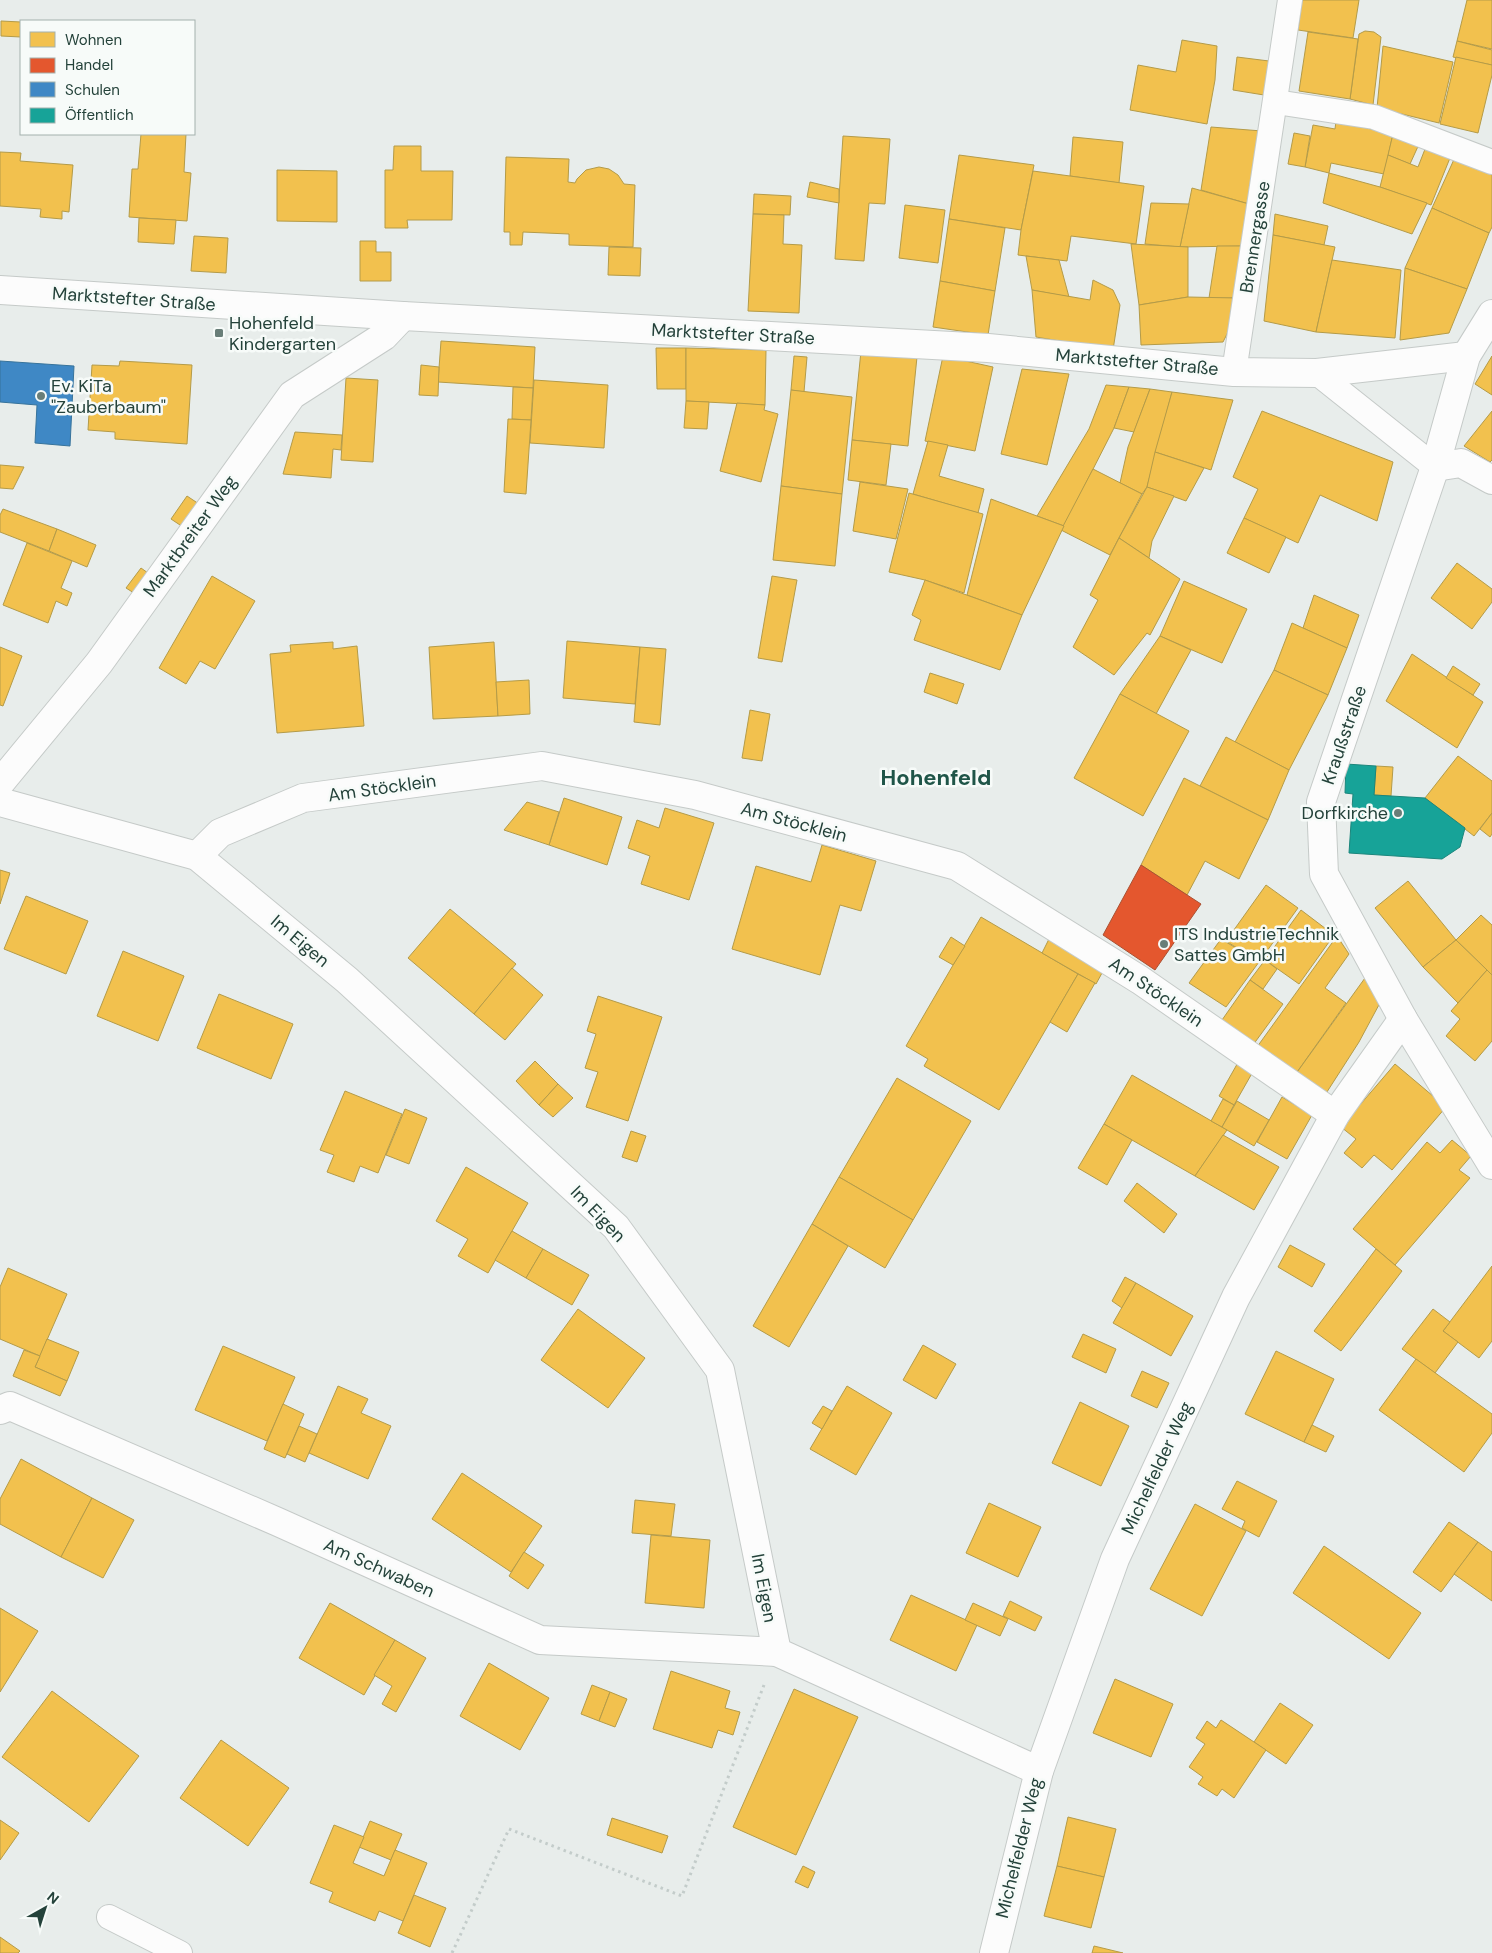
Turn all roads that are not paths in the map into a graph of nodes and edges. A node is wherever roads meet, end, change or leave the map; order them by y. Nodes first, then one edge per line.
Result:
1 (1290, 0) edge
2 (1276, 102) junction
3 (1492, 162) edge
4 (0, 290) edge
5 (1492, 314) edge
6 (403, 316) junction
7 (1466, 356) junction
8 (1234, 372) junction
9 (1317, 373) junction
10 (1435, 467) junction
11 (1492, 480) edge
12 (0, 783) edge
13 (0, 802) edge
14 (197, 856) junction
15 (1403, 1019) junction
16 (1335, 1115) junction
17 (1492, 1164) edge
18 (0, 1410) edge
19 (777, 1652) junction
20 (1039, 1771) junction
21 (109, 1917) dead end
22 (180, 1953) edge
23 (994, 1953) edge

1 - 2 lane, Brennergasse
2 - 3 lane
2 - 8 lane, Brennergasse
4 - 6 street, Marktstefter Straße
5 - 7 street, Kraußstraße
6 - 8 street, Marktstefter Straße
6 - 12 street, Marktbreiter Weg
7 - 9 street, Marktstefter Straße
7 - 10 street, Kraußstraße
8 - 9 street, Marktstefter Straße
9 - 10 lane
10 - 11 street
10 - 15 street, Kraußstraße
13 - 14 street, Im Eigen
14 - 16 street, Am Stöcklein
14 - 19 street, Im Eigen
15 - 16 street, Michelfelder Weg
15 - 17 street, Kraußstraße
16 - 20 street, Michelfelder Weg
18 - 19 street, Am Schwaben
19 - 20 street
20 - 23 street, Michelfelder Weg
21 - 22 lane

